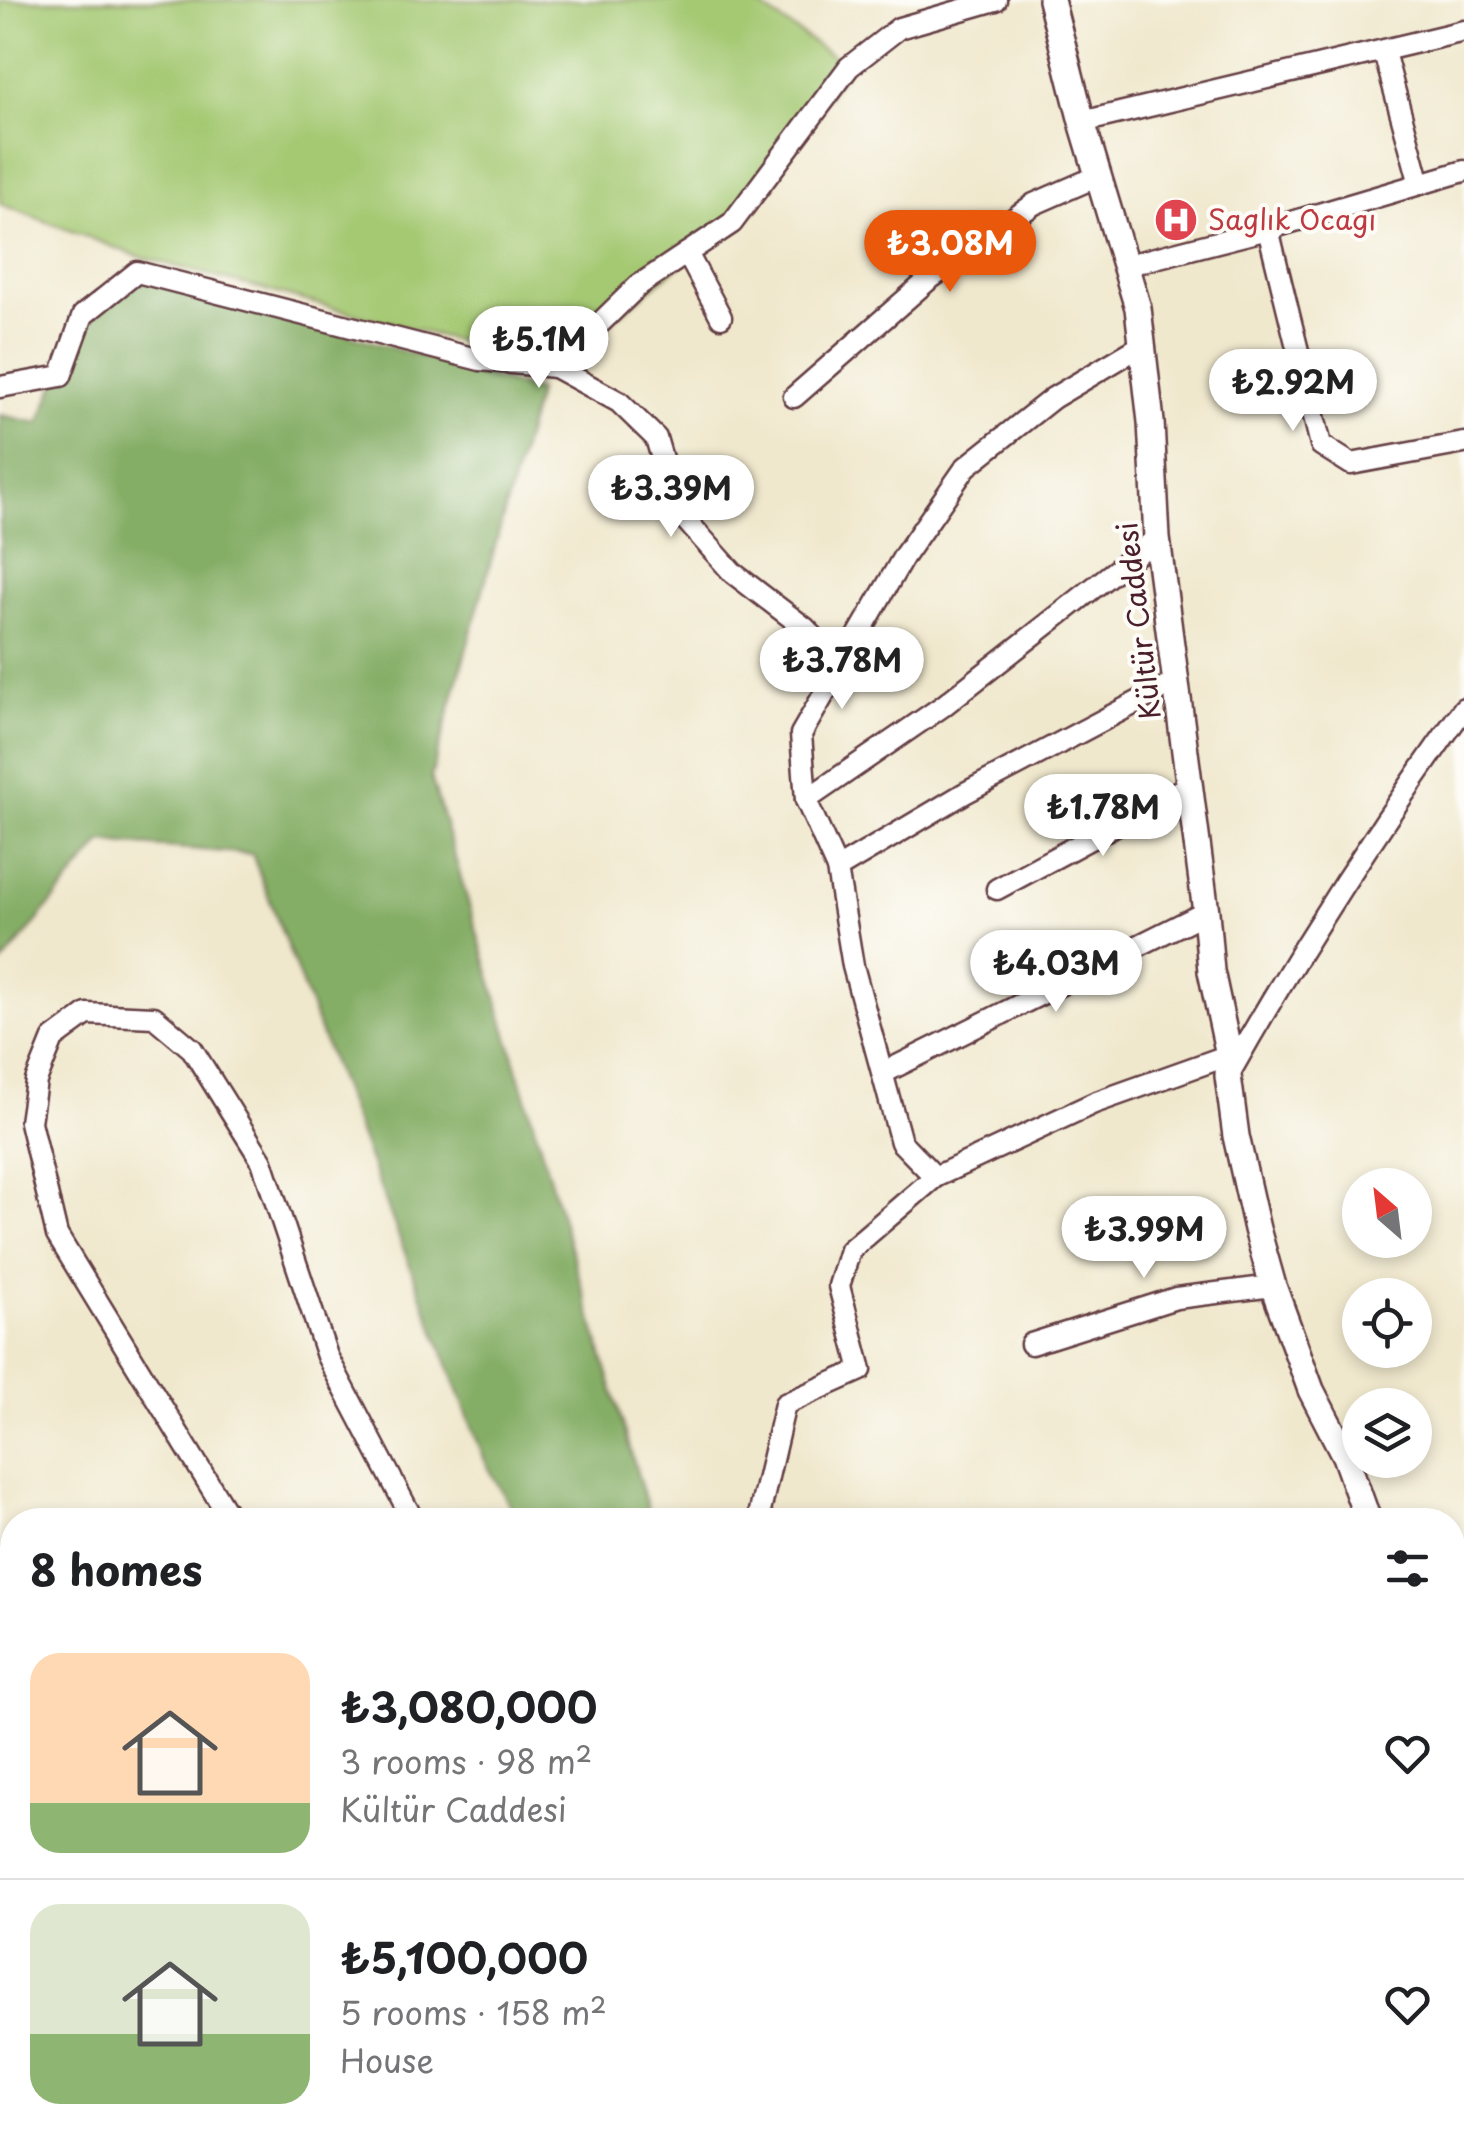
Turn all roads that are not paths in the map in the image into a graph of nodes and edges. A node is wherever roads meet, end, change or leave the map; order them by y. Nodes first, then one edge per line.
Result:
1 (996, 0) edge
2 (1051, 0) edge
3 (1464, 31) edge
4 (1384, 52) junction
5 (1082, 122) junction
6 (1464, 170) edge
7 (1098, 176) junction
8 (1420, 184) junction
9 (1268, 230) junction
10 (687, 253) junction
11 (1124, 266) junction
12 (721, 317) dead end
13 (1144, 344) junction
14 (556, 367) junction
15 (0, 388) edge
16 (794, 398) dead end
17 (1464, 443) edge
18 (1157, 538) junction
19 (841, 665) junction
20 (1177, 681) junction
21 (1464, 708) edge
22 (1188, 786) junction
23 (806, 800) junction
24 (837, 869) junction
25 (997, 889) dead end
26 (1206, 912) junction
27 (1228, 1065) junction
28 (882, 1073) junction
29 (935, 1177) junction
30 (1273, 1286) junction
31 (1031, 1344) dead end
32 (223, 1508) edge
33 (406, 1508) edge
34 (761, 1508) edge
35 (1364, 1508) edge

1 - 10 street
2 - 5 street, Kültür Caddesi
3 - 4 street
4 - 5 street
4 - 8 street
5 - 7 street, Kültür Caddesi
6 - 8 street
7 - 11 street, Kültür Caddesi
7 - 16 street
8 - 9 street
9 - 11 street
9 - 17 street
10 - 12 street
10 - 14 street
11 - 13 street, Kültür Caddesi
13 - 18 street, Kültür Caddesi
13 - 19 street
14 - 15 street
14 - 19 street
18 - 20 street, Kültür Caddesi
18 - 23 street
19 - 23 street
20 - 22 street, Kültür Caddesi
20 - 24 street
21 - 27 street
22 - 25 street
22 - 26 street, Kültür Caddesi
23 - 24 street
24 - 28 street
26 - 27 street, Kültür Caddesi
26 - 28 street
27 - 29 street
27 - 30 street, Kültür Caddesi
28 - 29 street
29 - 34 street
30 - 31 street
30 - 35 street, Kültür Caddesi
32 - 33 street

